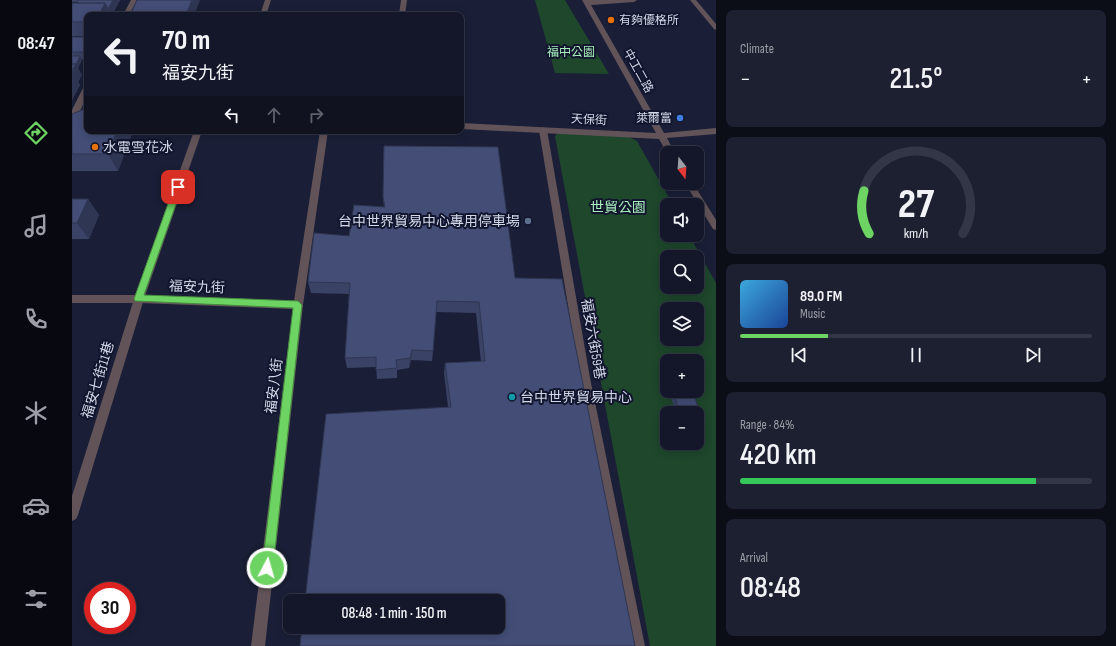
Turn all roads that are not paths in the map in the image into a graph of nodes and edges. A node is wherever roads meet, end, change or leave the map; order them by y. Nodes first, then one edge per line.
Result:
1 (134, 0) edge
2 (268, 0) edge
3 (404, 0) edge
4 (634, 0) edge
5 (693, 0) edge
6 (586, 2) edge
7 (128, 12) edge
8 (264, 12) edge
9 (402, 12) edge
10 (716, 28) edge
11 (84, 95) edge
12 (74, 119) edge
13 (464, 126) edge
14 (543, 130) junction
15 (716, 131) edge
16 (197, 134) edge
17 (324, 134) edge
18 (660, 136) junction
19 (666, 146) edge
20 (693, 190) edge
21 (716, 227) edge
22 (72, 299) edge
23 (139, 299) junction
24 (298, 305) junction
25 (72, 515) edge
26 (258, 646) edge
27 (638, 646) edge

1 - 7 street
2 - 8 street
3 - 9 street
4 - 6 street
5 - 10 street
6 - 18 street, 中工二路
11 - 12 street
13 - 14 street, 天保街
14 - 18 street, 天保街
14 - 27 street, 福安六街59巷
15 - 18 street, 天保街
16 - 23 street, 福安七街11巷
17 - 24 street, 福安八街
18 - 19 street, 中工二路
20 - 21 street
22 - 23 street, 福安九街
23 - 24 street, 福安九街
23 - 25 street, 福安七街11巷
24 - 26 street, 福安八街

